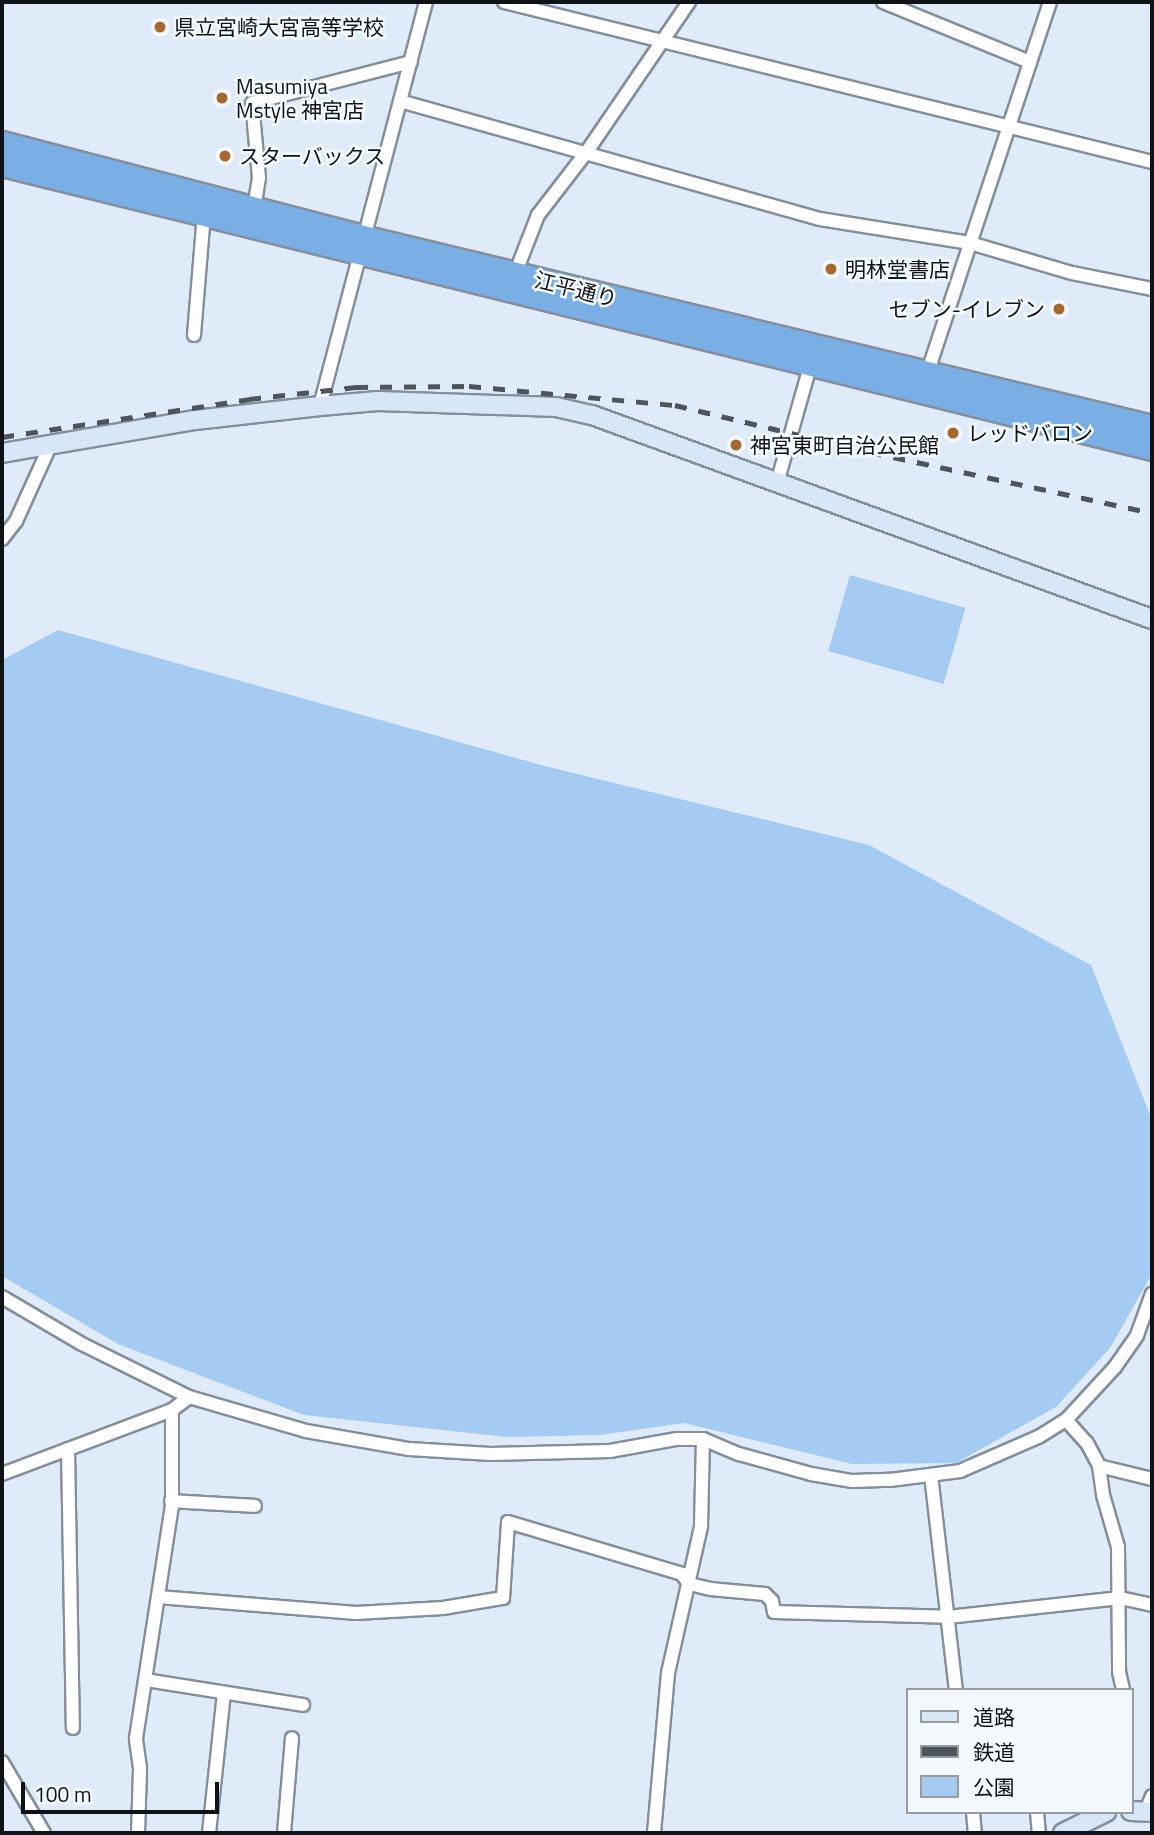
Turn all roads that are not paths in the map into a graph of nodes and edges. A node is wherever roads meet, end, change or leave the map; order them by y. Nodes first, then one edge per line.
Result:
1 (426, 2) edge
2 (504, 2) edge
3 (688, 2) edge
4 (883, 2) edge
5 (1050, 2) edge
6 (664, 41) junction
7 (411, 62) junction
8 (1030, 62) junction
9 (401, 101) junction
10 (1008, 129) junction
11 (2, 143) edge
12 (586, 153) junction
13 (1152, 162) edge
14 (2, 164) edge
15 (254, 209) junction
16 (204, 214) junction
17 (970, 243) junction
18 (364, 245) junction
19 (515, 274) junction
20 (1152, 289) edge
21 (194, 335) dead end
22 (813, 355) junction
23 (927, 374) junction
24 (320, 406) junction
25 (1152, 427) edge
26 (51, 444) junction
27 (1152, 447) edge
28 (2, 453) edge
29 (777, 483) junction
30 (2, 539) edge
31 (1152, 619) edge
32 (1152, 1294) edge
33 (2, 1297) edge
34 (189, 1397) junction
35 (172, 1410) junction
36 (1066, 1420) junction
37 (703, 1439) junction
38 (68, 1449) junction
39 (1099, 1466) junction
40 (2, 1474) edge
41 (931, 1475) junction
42 (1152, 1479) edge
43 (172, 1500) junction
44 (255, 1506) dead end
45 (690, 1584) junction
46 (158, 1597) junction
47 (1120, 1598) junction
48 (1152, 1605) edge
49 (948, 1616) junction
50 (146, 1681) junction
51 (956, 1688) edge
52 (1123, 1688) edge
53 (224, 1693) junction
54 (303, 1705) dead end
55 (73, 1728) dead end
56 (292, 1738) dead end
57 (2, 1762) edge
58 (973, 1814) edge
59 (1037, 1814) edge
60 (1101, 1814) edge
61 (44, 1833) edge
62 (138, 1833) edge
63 (209, 1833) edge
64 (284, 1833) edge
65 (654, 1833) edge
66 (975, 1833) edge
67 (1039, 1833) edge
68 (1063, 1833) edge

1 - 7 street
2 - 6 street
3 - 6 street
4 - 8 street
5 - 8 street
6 - 10 street
6 - 12 street
7 - 9 street
7 - 15 street
8 - 10 street
9 - 12 street
9 - 18 street
10 - 13 street
10 - 17 street
11 - 15 highway, 江平通り
12 - 17 street
12 - 19 street
14 - 16 highway, 江平通り
15 - 18 highway, 江平通り
16 - 18 highway, 江平通り
16 - 21 street
17 - 20 street
17 - 23 street
18 - 19 highway, 江平通り
18 - 22 highway, 江平通り
18 - 24 street
19 - 22 highway, 江平通り
22 - 23 highway, 江平通り
22 - 27 highway, 江平通り
22 - 29 street
23 - 25 highway, 江平通り
24 - 26 street
24 - 29 street
26 - 28 street
26 - 30 street
29 - 31 street
32 - 36 street
33 - 34 street
34 - 35 street
34 - 37 street
35 - 38 street
35 - 43 street
36 - 39 street
36 - 41 street
37 - 41 street
37 - 45 street
38 - 40 street
38 - 55 street
39 - 42 street
39 - 47 street
41 - 49 street
43 - 44 street
43 - 46 street
45 - 46 street
45 - 49 street
45 - 65 street
46 - 50 street
47 - 48 street
47 - 49 street
47 - 52 street
49 - 51 street
50 - 53 street
50 - 62 street
53 - 54 street
53 - 63 street
56 - 64 street
57 - 61 street
58 - 66 street
59 - 67 street
60 - 68 street

